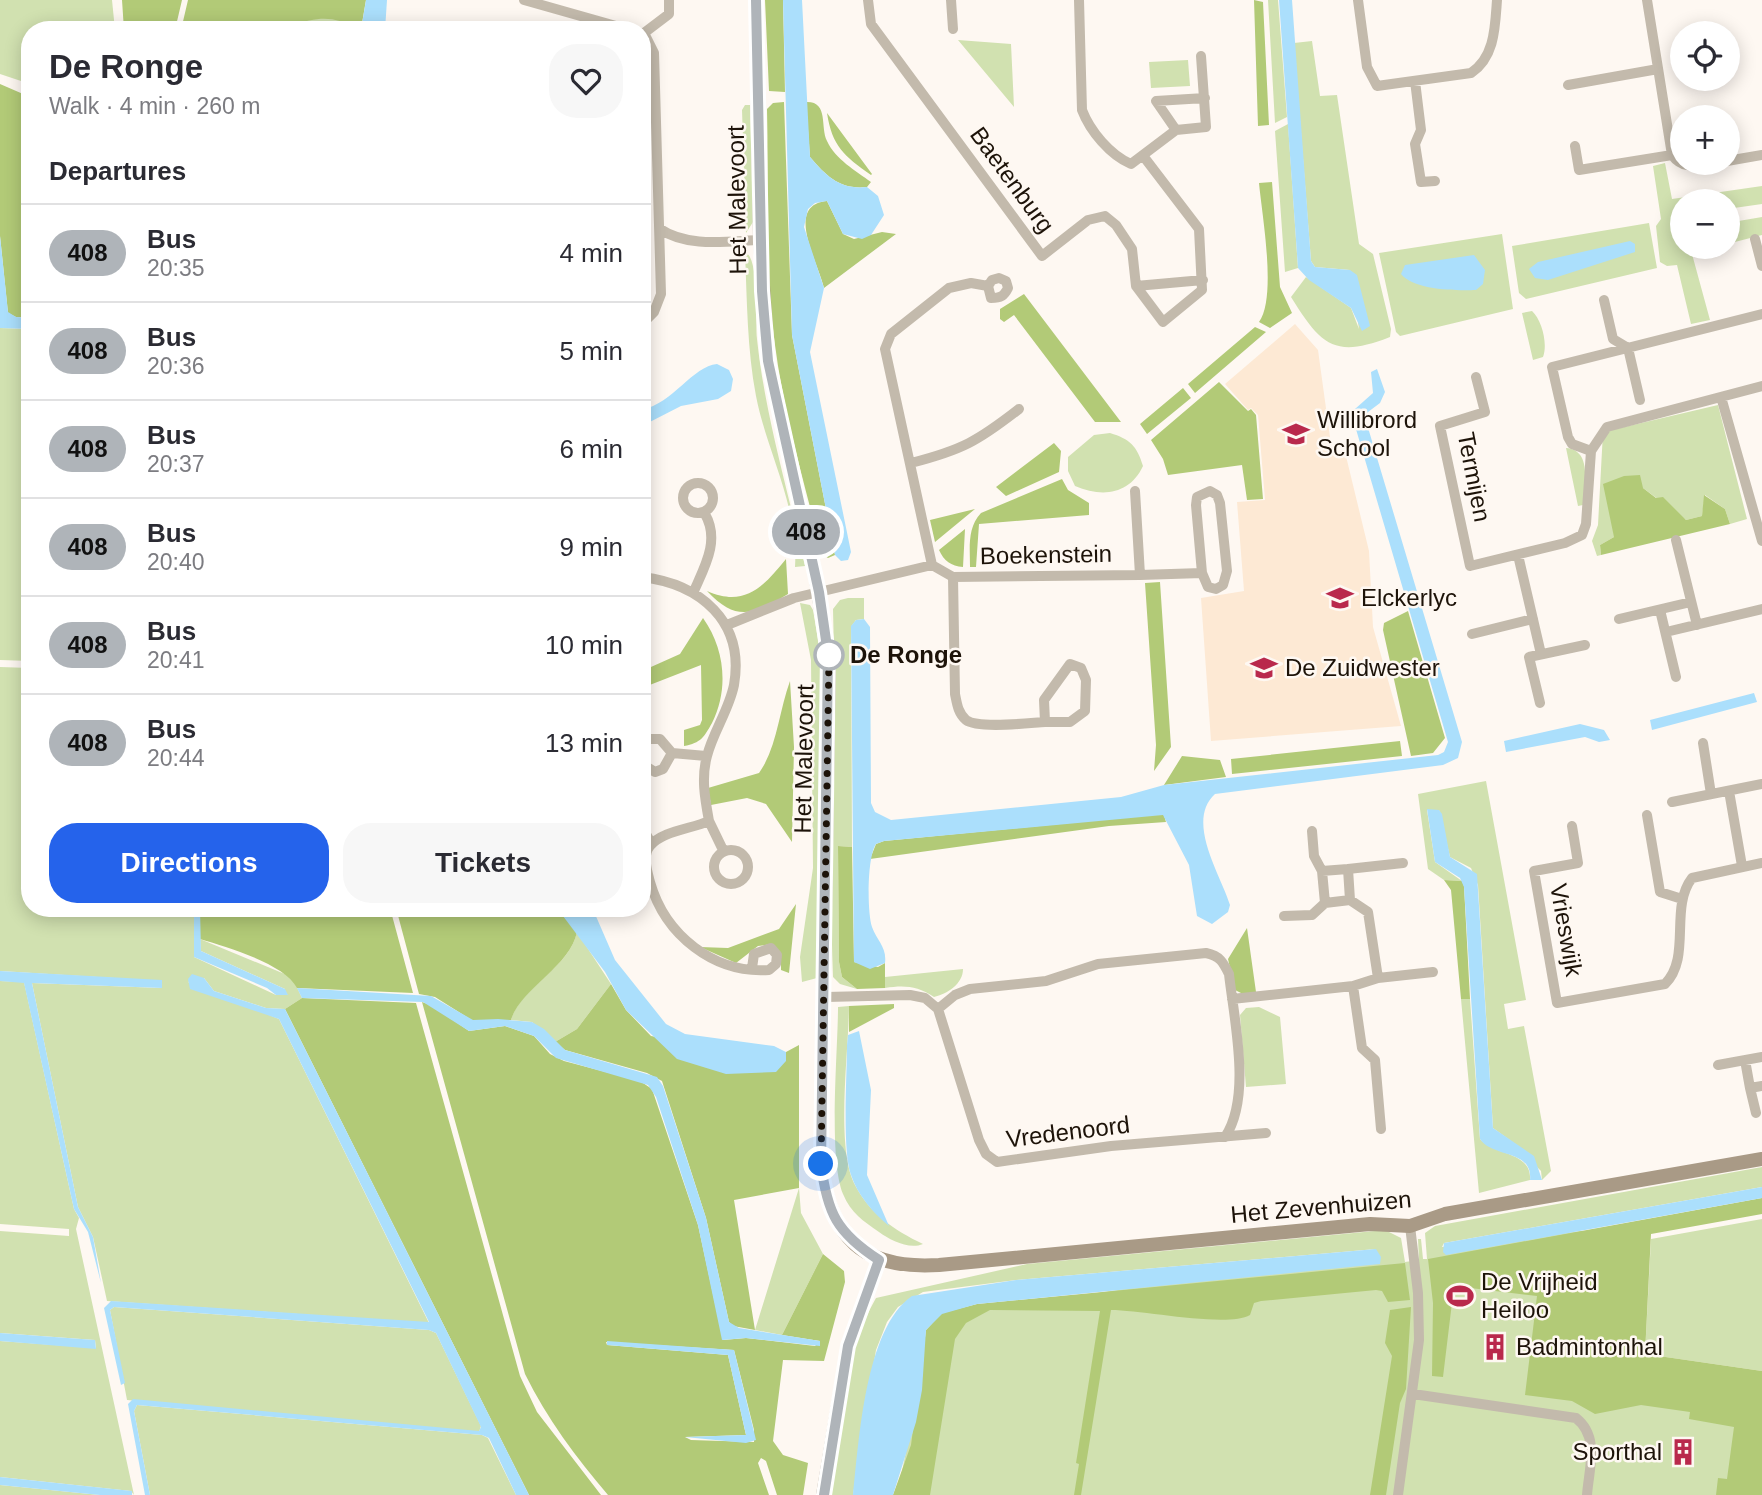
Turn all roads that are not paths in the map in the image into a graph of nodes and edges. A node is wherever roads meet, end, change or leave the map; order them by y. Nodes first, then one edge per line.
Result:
1 (520, 0) edge
2 (669, 0) edge
3 (756, 0) edge
4 (868, 0) edge
5 (951, 0) edge
6 (1079, 0) edge
7 (1358, 0) edge
8 (1497, 0) edge
9 (1647, 0) edge
10 (597, 21) edge
11 (651, 27) edge
12 (953, 29) dead end
13 (651, 48) edge
14 (1201, 56) dead end
15 (1658, 69) junction
16 (1416, 81) junction
17 (1568, 85) dead end
18 (1205, 98) junction
19 (1176, 130) junction
20 (1670, 143) edge
21 (1575, 146) dead end
22 (1670, 155) edge
23 (1762, 155) edge
24 (1144, 157) junction
25 (1740, 158) edge
26 (655, 163) junction
27 (651, 164) edge
28 (1435, 181) dead end
29 (660, 229) junction
30 (1755, 239) dead end
31 (761, 240) junction
32 (1762, 266) edge
33 (1203, 280) junction
34 (988, 286) dead end
35 (1136, 286) junction
36 (1604, 300) dead end
37 (1762, 314) edge
38 (651, 316) edge
39 (1629, 348) junction
40 (1476, 377) dead end
41 (1762, 386) edge
42 (1721, 397) junction
43 (1640, 400) dead end
44 (1019, 409) dead end
45 (1591, 451) junction
46 (911, 463) junction
47 (1135, 491) dead end
48 (705, 514) dead end
49 (1675, 540) dead end
50 (1762, 541) edge
51 (1518, 555) junction
52 (932, 565) junction
53 (1202, 573) junction
54 (1140, 575) junction
55 (953, 577) junction
56 (651, 578) edge
57 (694, 591) junction
58 (819, 592) junction
59 (1691, 603) junction
60 (1762, 609) edge
61 (1660, 610) junction
62 (1533, 619) junction
63 (1619, 619) dead end
64 (727, 625) junction
65 (1698, 625) junction
66 (1666, 632) junction
67 (1472, 634) dead end
68 (1585, 645) dead end
69 (1541, 654) junction
70 (1676, 677) dead end
71 (1539, 703) dead end
72 (1045, 722) junction
73 (651, 738) edge
74 (1703, 743) dead end
75 (672, 753) junction
76 (706, 756) junction
77 (651, 771) edge
78 (1762, 784) edge
79 (1728, 791) junction
80 (1711, 794) junction
81 (1672, 802) dead end
82 (1647, 815) dead end
83 (709, 821) junction
84 (1572, 826) dead end
85 (1312, 831) dead end
86 (651, 847) edge
87 (723, 850) dead end
88 (1403, 863) dead end
89 (1762, 863) edge
90 (1742, 866) junction
91 (1348, 869) junction
92 (1322, 871) junction
93 (651, 882) edge
94 (1682, 899) junction
95 (1350, 900) junction
96 (1325, 903) junction
97 (1284, 916) dead end
98 (752, 968) dead end
99 (1433, 972) dead end
100 (1378, 978) junction
101 (1353, 986) junction
102 (825, 997) junction
103 (1232, 999) junction
104 (939, 1009) junction
105 (1762, 1057) edge
106 (1745, 1060) junction
107 (1718, 1065) dead end
108 (1762, 1086) edge
109 (1750, 1088) junction
110 (1756, 1113) dead end
111 (1381, 1129) dead end
112 (1266, 1133) dead end
113 (1225, 1137) junction
114 (1762, 1159) edge
115 (1410, 1226) junction
116 (879, 1260) junction
117 (1413, 1394) junction
118 (823, 1495) edge
119 (1398, 1495) edge
120 (1587, 1495) edge

1 - 10 street
2 - 11 street
3 - 31 street, Het Malevoort
4 - 35 street, Baetenburg
5 - 12 street
6 - 24 street
7 - 16 street
8 - 16 street
9 - 15 street
13 - 26 street
14 - 18 street
15 - 17 street
15 - 20 street
16 - 28 street
18 - 19 street
18 - 19 street
19 - 24 street
21 - 22 street
23 - 25 street
24 - 33 street
26 - 27 street
26 - 29 street
29 - 31 street
29 - 38 street
30 - 32 street
31 - 58 street, Het Malevoort
33 - 35 street
33 - 35 street
34 - 46 street
36 - 39 street
37 - 39 street
39 - 43 street
39 - 45 street
40 - 51 street, Termijen
41 - 42 street
42 - 45 street
42 - 50 street
44 - 46 street
45 - 51 street, Termijen
46 - 52 street
47 - 54 street, Boekenstein
48 - 57 street
49 - 59 street
51 - 62 street
52 - 55 street, Boekenstein
52 - 58 street
53 - 53 street, Boekenstein
53 - 54 street, Boekenstein
54 - 55 street, Boekenstein
55 - 72 street, Boekenstein
56 - 57 street
57 - 64 street
58 - 64 street
58 - 102 street, Het Malevoort
59 - 61 street
59 - 65 street
60 - 65 street
61 - 63 street
61 - 66 street
62 - 67 street
62 - 69 street
64 - 76 street
65 - 66 street
66 - 70 street
68 - 69 street
69 - 71 street
72 - 72 street, Boekenstein
73 - 75 street
74 - 80 street
75 - 76 street
75 - 77 street
76 - 83 street
78 - 79 street
79 - 80 street
79 - 90 street
80 - 81 street
82 - 94 street
83 - 86 street
83 - 87 street
84 - 94 street, Vrieswijk
85 - 92 street
88 - 91 street
89 - 90 street
90 - 94 street
91 - 92 street
91 - 95 street
92 - 96 street
93 - 98 street
95 - 96 street
95 - 100 street
96 - 97 street
99 - 100 street
100 - 101 street
101 - 103 street
101 - 111 street
102 - 104 street
102 - 116 street, Het Malevoort
103 - 104 street
103 - 113 street
104 - 113 street, Vredenoord
105 - 106 street
106 - 107 street
106 - 109 street
108 - 109 street
109 - 110 street
112 - 113 street, Vredenoord
114 - 115 street, Het Zevenhuizen
115 - 116 street, Het Zevenhuizen
115 - 117 street
116 - 118 street
117 - 119 street
117 - 120 street

